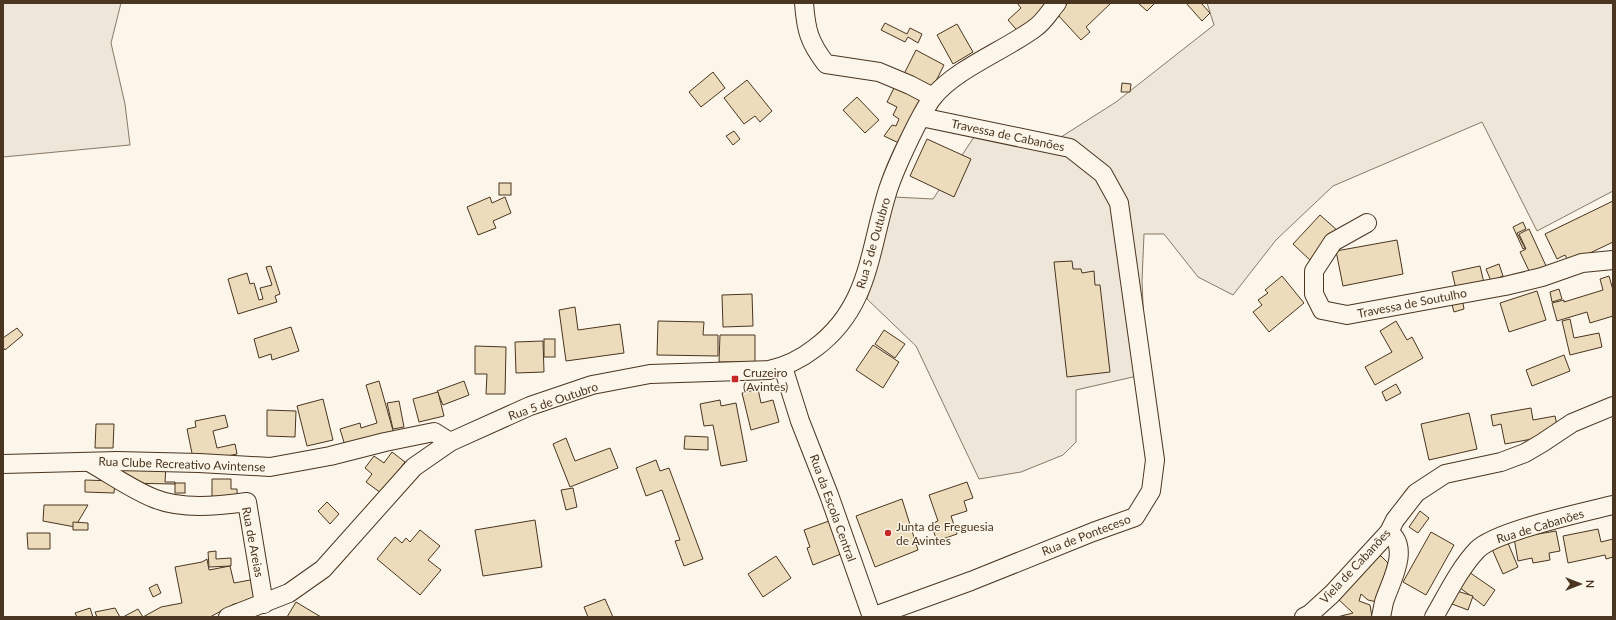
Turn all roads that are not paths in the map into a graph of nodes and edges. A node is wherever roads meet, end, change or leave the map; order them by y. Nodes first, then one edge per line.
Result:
1 (804, 3) edge
2 (1057, 3) edge
3 (932, 97) junction
4 (921, 117) junction
5 (1119, 203) joint
6 (1366, 223) dead end
7 (1613, 260) edge
8 (802, 358) junction
9 (783, 367) junction
10 (793, 399) junction
11 (1613, 406) edge
12 (450, 442) junction
13 (89, 462) junction
14 (3, 464) edge
15 (1613, 505) edge
16 (1389, 532) junction
17 (264, 604) junction
18 (228, 617) edge
19 (872, 617) edge
20 (1304, 617) edge
21 (1381, 617) edge
22 (1434, 617) edge

1 - 3 street
2 - 3 street, Rua 5 de Outubro
3 - 4 street, Rua 5 de Outubro
4 - 5 street, Travessa de Cabanões
4 - 8 street, Rua 5 de Outubro
5 - 19 street, Rua de Ponteceso
6 - 7 street, Travessa de Soutulho
8 - 9 street, Rua 5 de Outubro
8 - 10 street
9 - 10 street, Rua da Escola Central
9 - 12 street, Rua 5 de Outubro
10 - 19 street, Rua da Escola Central
11 - 16 street, Viela de Cabanões
12 - 13 street, Rua Clube Recreativo Avintense
12 - 17 street, Rua 5 de Outubro
13 - 14 street, Rua Clube Recreativo Avintense
13 - 17 street, Rua de Areias
15 - 22 street, Rua de Cabanões
16 - 20 street, Viela de Cabanões
16 - 21 street
17 - 18 street, Rua 5 de Outubro

